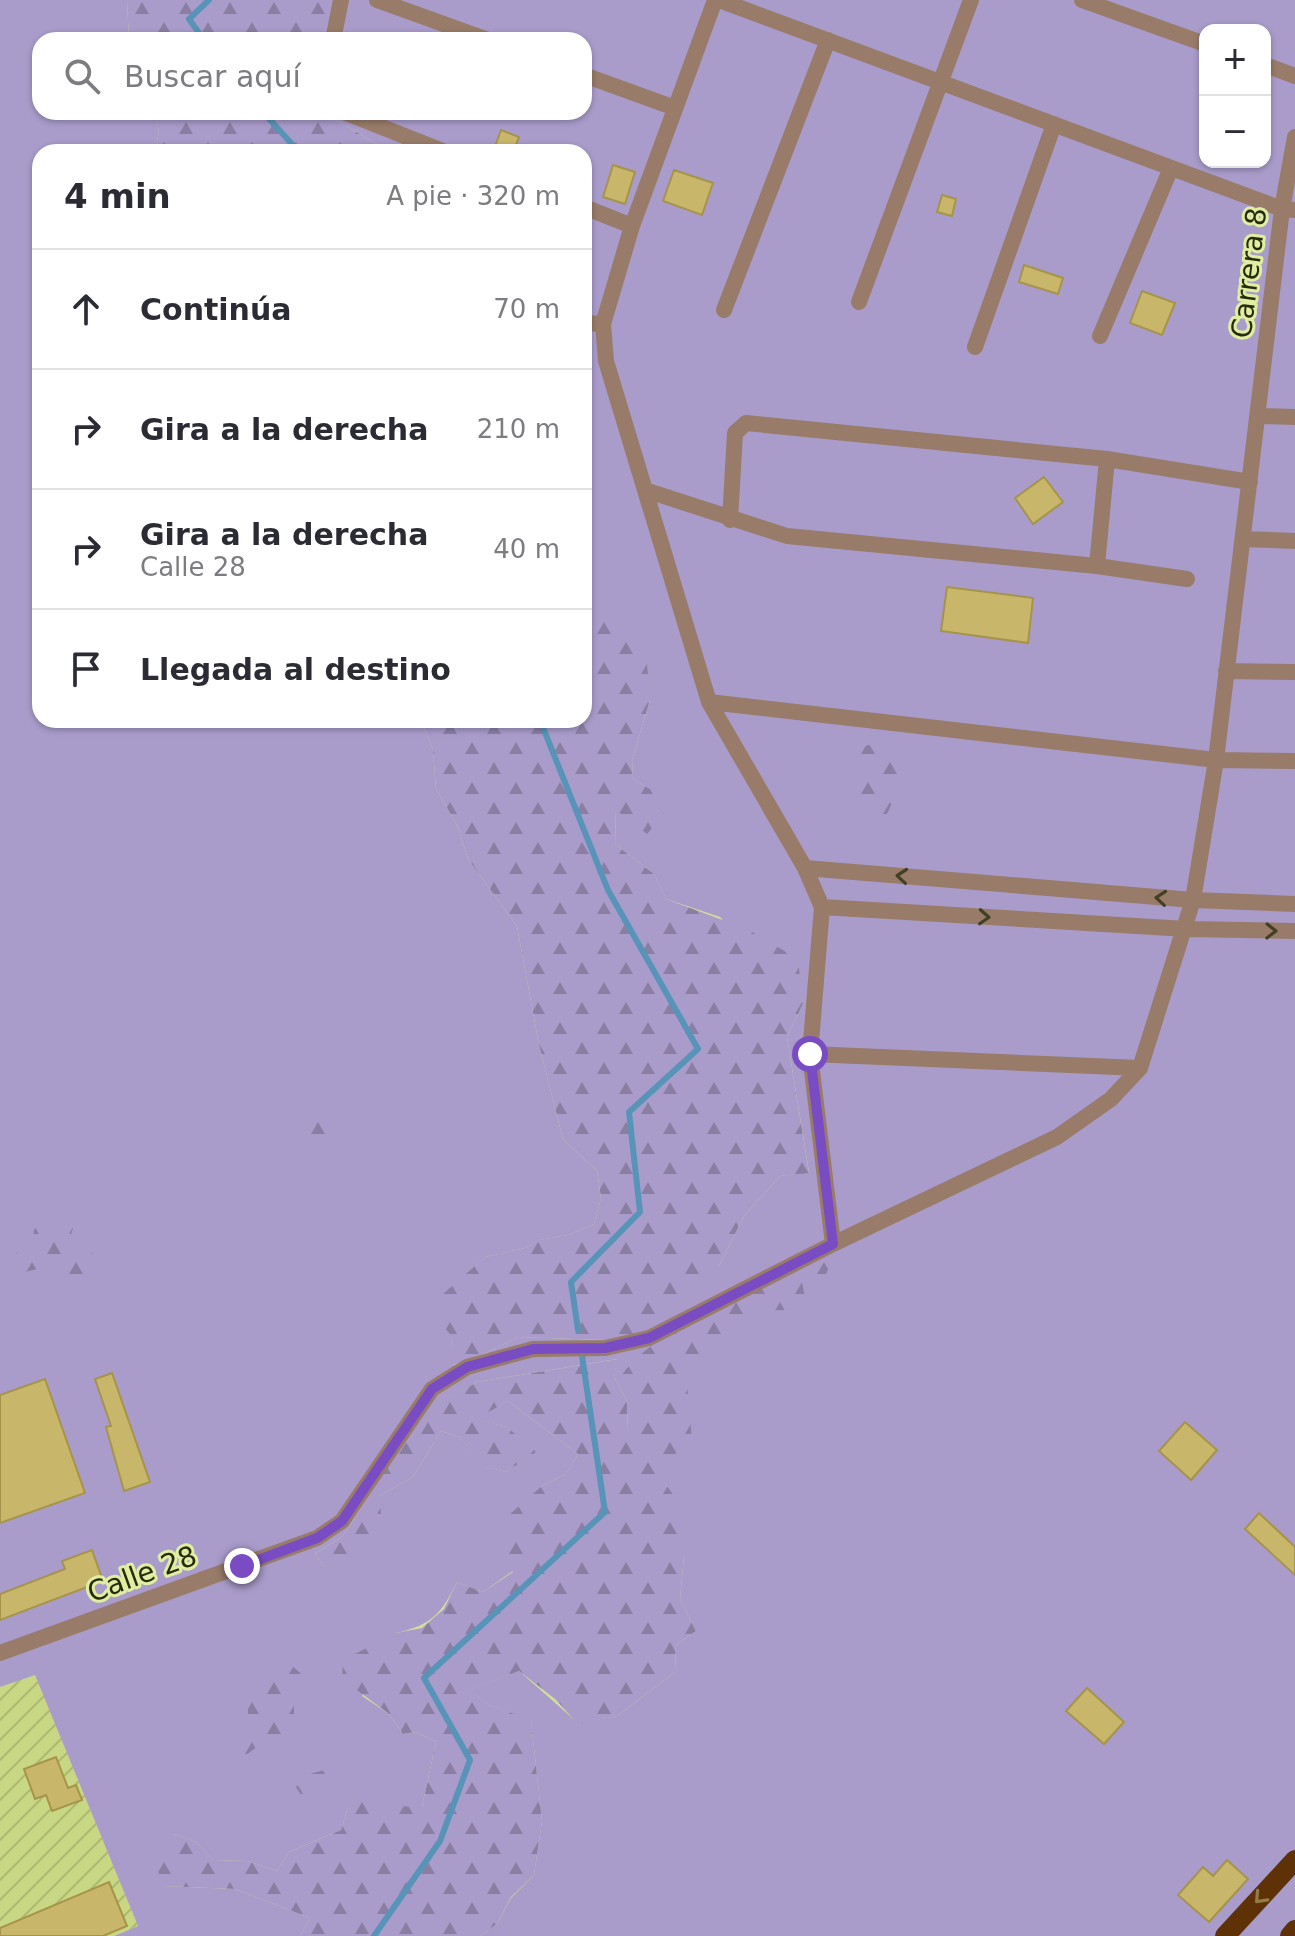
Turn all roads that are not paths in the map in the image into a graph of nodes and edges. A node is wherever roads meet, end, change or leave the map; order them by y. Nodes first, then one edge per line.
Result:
1 (341, 0) edge
2 (377, 0) edge
3 (717, 0) edge
4 (971, 0) edge
5 (1082, 0) edge
6 (335, 32) edge
7 (466, 32) edge
8 (828, 40) junction
9 (1199, 42) edge
10 (1271, 67) edge
11 (1295, 76) edge
12 (592, 78) edge
13 (941, 82) junction
14 (675, 108) junction
15 (364, 120) edge
16 (1054, 124) junction
17 (1295, 137) edge
18 (425, 144) edge
19 (1171, 168) junction
20 (1288, 209) edge
21 (592, 210) edge
22 (632, 226) junction
23 (859, 302) dead end
24 (724, 310) dead end
25 (592, 323) edge
26 (603, 324) junction
27 (1100, 336) dead end
28 (975, 347) dead end
29 (1259, 416) junction
30 (1295, 417) edge
31 (1107, 459) junction
32 (1250, 482) junction
33 (645, 490) junction
34 (730, 520) junction
35 (1243, 539) junction
36 (1295, 541) edge
37 (1097, 566) junction
38 (1187, 579) dead end
39 (1226, 671) junction
40 (1295, 672) edge
41 (709, 702) junction
42 (1216, 760) junction
43 (1295, 761) edge
44 (805, 868) junction
45 (1193, 900) junction
46 (1295, 904) edge
47 (822, 907) junction
48 (1186, 929) junction
49 (1295, 931) edge
50 (810, 1054) junction
51 (1140, 1068) junction
52 (833, 1244) junction
53 (0, 1653) edge
54 (1295, 1860) edge
55 (1295, 1930) edge
56 (1225, 1936) edge
57 (1290, 1936) edge

1 - 6 street
2 - 7 street
3 - 8 street
3 - 14 street
4 - 13 street
5 - 9 street
8 - 13 street
8 - 24 street
10 - 11 street
12 - 14 street
13 - 16 street
13 - 23 street
14 - 22 street
15 - 18 street
16 - 19 street
16 - 28 street
17 - 20 street, Carrera 8
19 - 20 street
19 - 27 street
20 - 29 street, Carrera 8
21 - 22 street
22 - 26 street
25 - 26 street
26 - 33 street
29 - 30 street
29 - 32 street, Carrera 8
31 - 32 street
31 - 34 street
31 - 37 street
32 - 35 street, Carrera 8
33 - 34 street
33 - 41 street
34 - 37 street
35 - 36 street
35 - 39 street, Carrera 8
37 - 38 street
39 - 40 street
39 - 42 street, Carrera 8
41 - 42 street
41 - 44 street
42 - 43 street
42 - 45 street, Carrera 8
45 -> 44 street
44 - 47 street
45 - 46 street
45 - 48 street, Carrera 8
47 -> 48 street
47 - 50 street
48 -> 49 street
48 - 51 street, Carrera 8
50 - 51 street
50 - 52 street
51 - 52 street
52 - 53 street, Calle 28
54 -> 56 main road
55 - 57 main road

